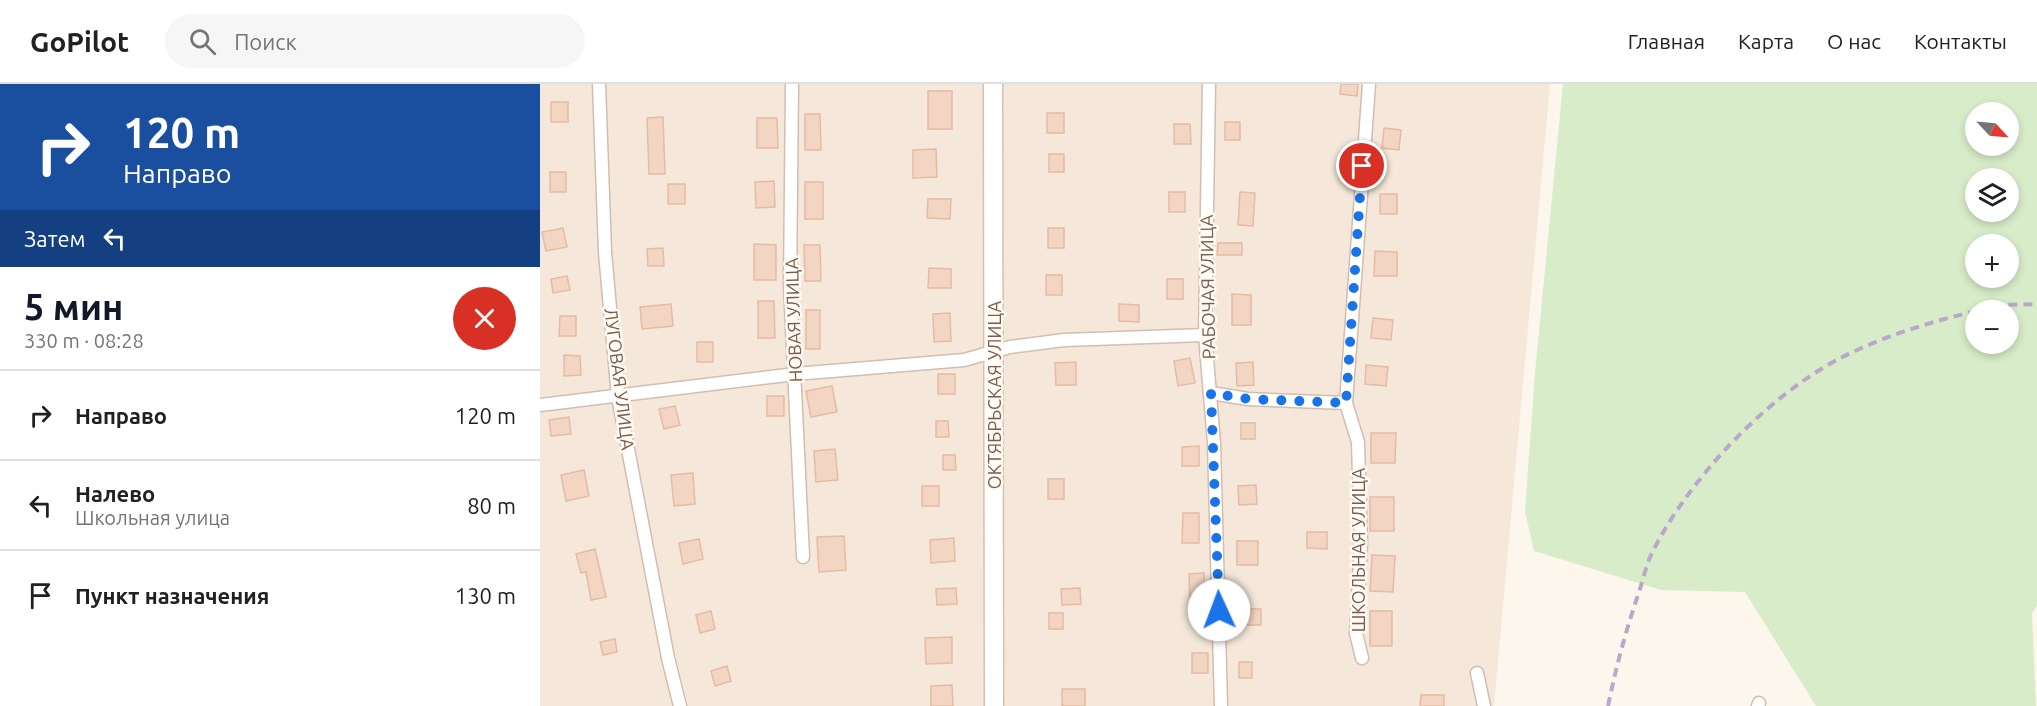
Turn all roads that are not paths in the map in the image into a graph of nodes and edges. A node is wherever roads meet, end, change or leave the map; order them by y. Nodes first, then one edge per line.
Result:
1 (599, 84) edge
2 (792, 84) edge
3 (993, 84) edge
4 (1209, 84) edge
5 (1369, 84) edge
6 (1205, 335) junction
7 (993, 351) junction
8 (795, 374) junction
9 (1211, 393) junction
10 (618, 397) junction
11 (1346, 403) junction
12 (540, 405) edge
13 (803, 556) dead end
14 (1362, 658) dead end
15 (1477, 673) dead end
16 (680, 706) edge
17 (994, 706) edge
18 (1221, 706) edge
19 (1484, 706) edge

1 - 10 street, ЛУГОВАЯ УЛИЦА
2 - 8 street, НОВАЯ УЛИЦА
3 - 7 street, ОКТЯБРЬСКАЯ УЛИЦА
4 - 6 street, РАБОЧАЯ УЛИЦА
5 - 11 street, ШКОЛЬНАЯ УЛИЦА
6 - 7 street
6 - 9 street, РАБОЧАЯ УЛИЦА
7 - 8 street
7 - 17 street, ОКТЯБРЬСКАЯ УЛИЦА
8 - 10 street
8 - 13 street, НОВАЯ УЛИЦА
9 - 11 street
9 - 18 street, РАБОЧАЯ УЛИЦА
10 - 12 street
10 - 16 street, ЛУГОВАЯ УЛИЦА
11 - 14 street, ШКОЛЬНАЯ УЛИЦА
15 - 19 street

